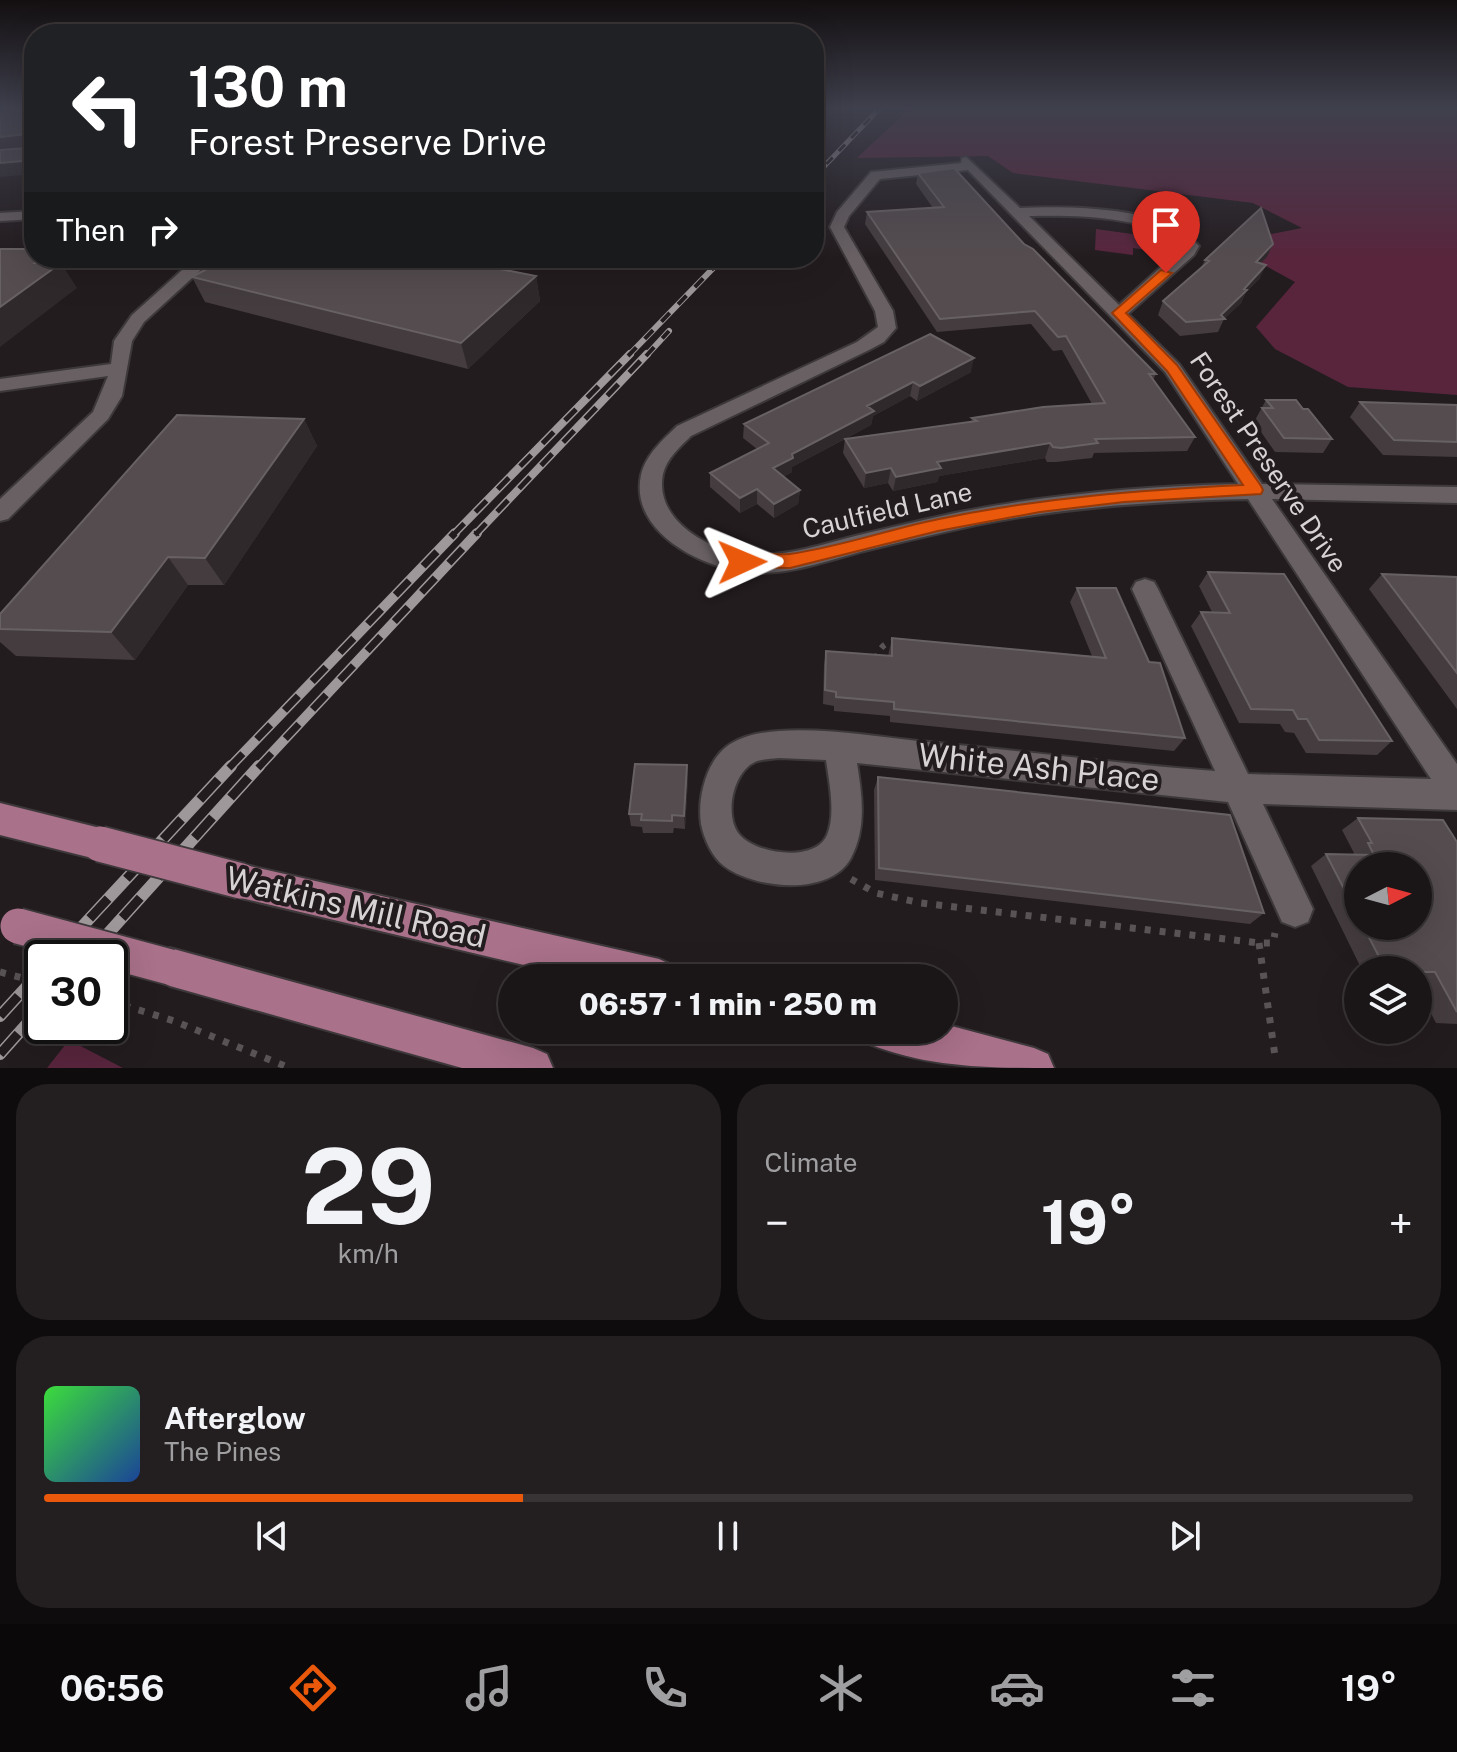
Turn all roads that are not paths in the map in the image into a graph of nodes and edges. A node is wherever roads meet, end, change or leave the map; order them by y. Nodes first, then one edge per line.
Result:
1 (968, 164) joint
2 (1018, 212) junction
3 (24, 216) edge
4 (0, 217) edge
5 (194, 268) edge
6 (1119, 313) junction
7 (120, 368) junction
8 (0, 385) edge
9 (1255, 490) junction
10 (1457, 495) edge
11 (0, 513) edge
12 (1145, 589) dead end
13 (840, 748) junction
14 (1239, 788) junction
15 (1457, 793) edge
16 (0, 819) edge
17 (1283, 914) road end
18 (9, 924) edge
19 (599, 964) edge
20 (944, 1044) edge
21 (533, 1068) edge
22 (1034, 1068) edge

1 - 2 street, Forest Preserve Drive
1 - 9 street, Caulfield Lane
2 - 6 street, Forest Preserve Drive
2 - 6 street
3 - 4 street
5 - 7 street
6 - 9 street, Forest Preserve Drive
7 - 8 street
7 - 11 street
9 - 10 street, Caulfield Lane
9 - 15 street, Forest Preserve Drive
12 - 14 street
13 - 13 street, White Ash Place
13 - 14 street, White Ash Place
14 - 15 street, White Ash Place
14 - 17 street
16 - 19 main road, Watkins Mill Road, bridge
18 - 21 main road, bridge
20 - 22 main road

